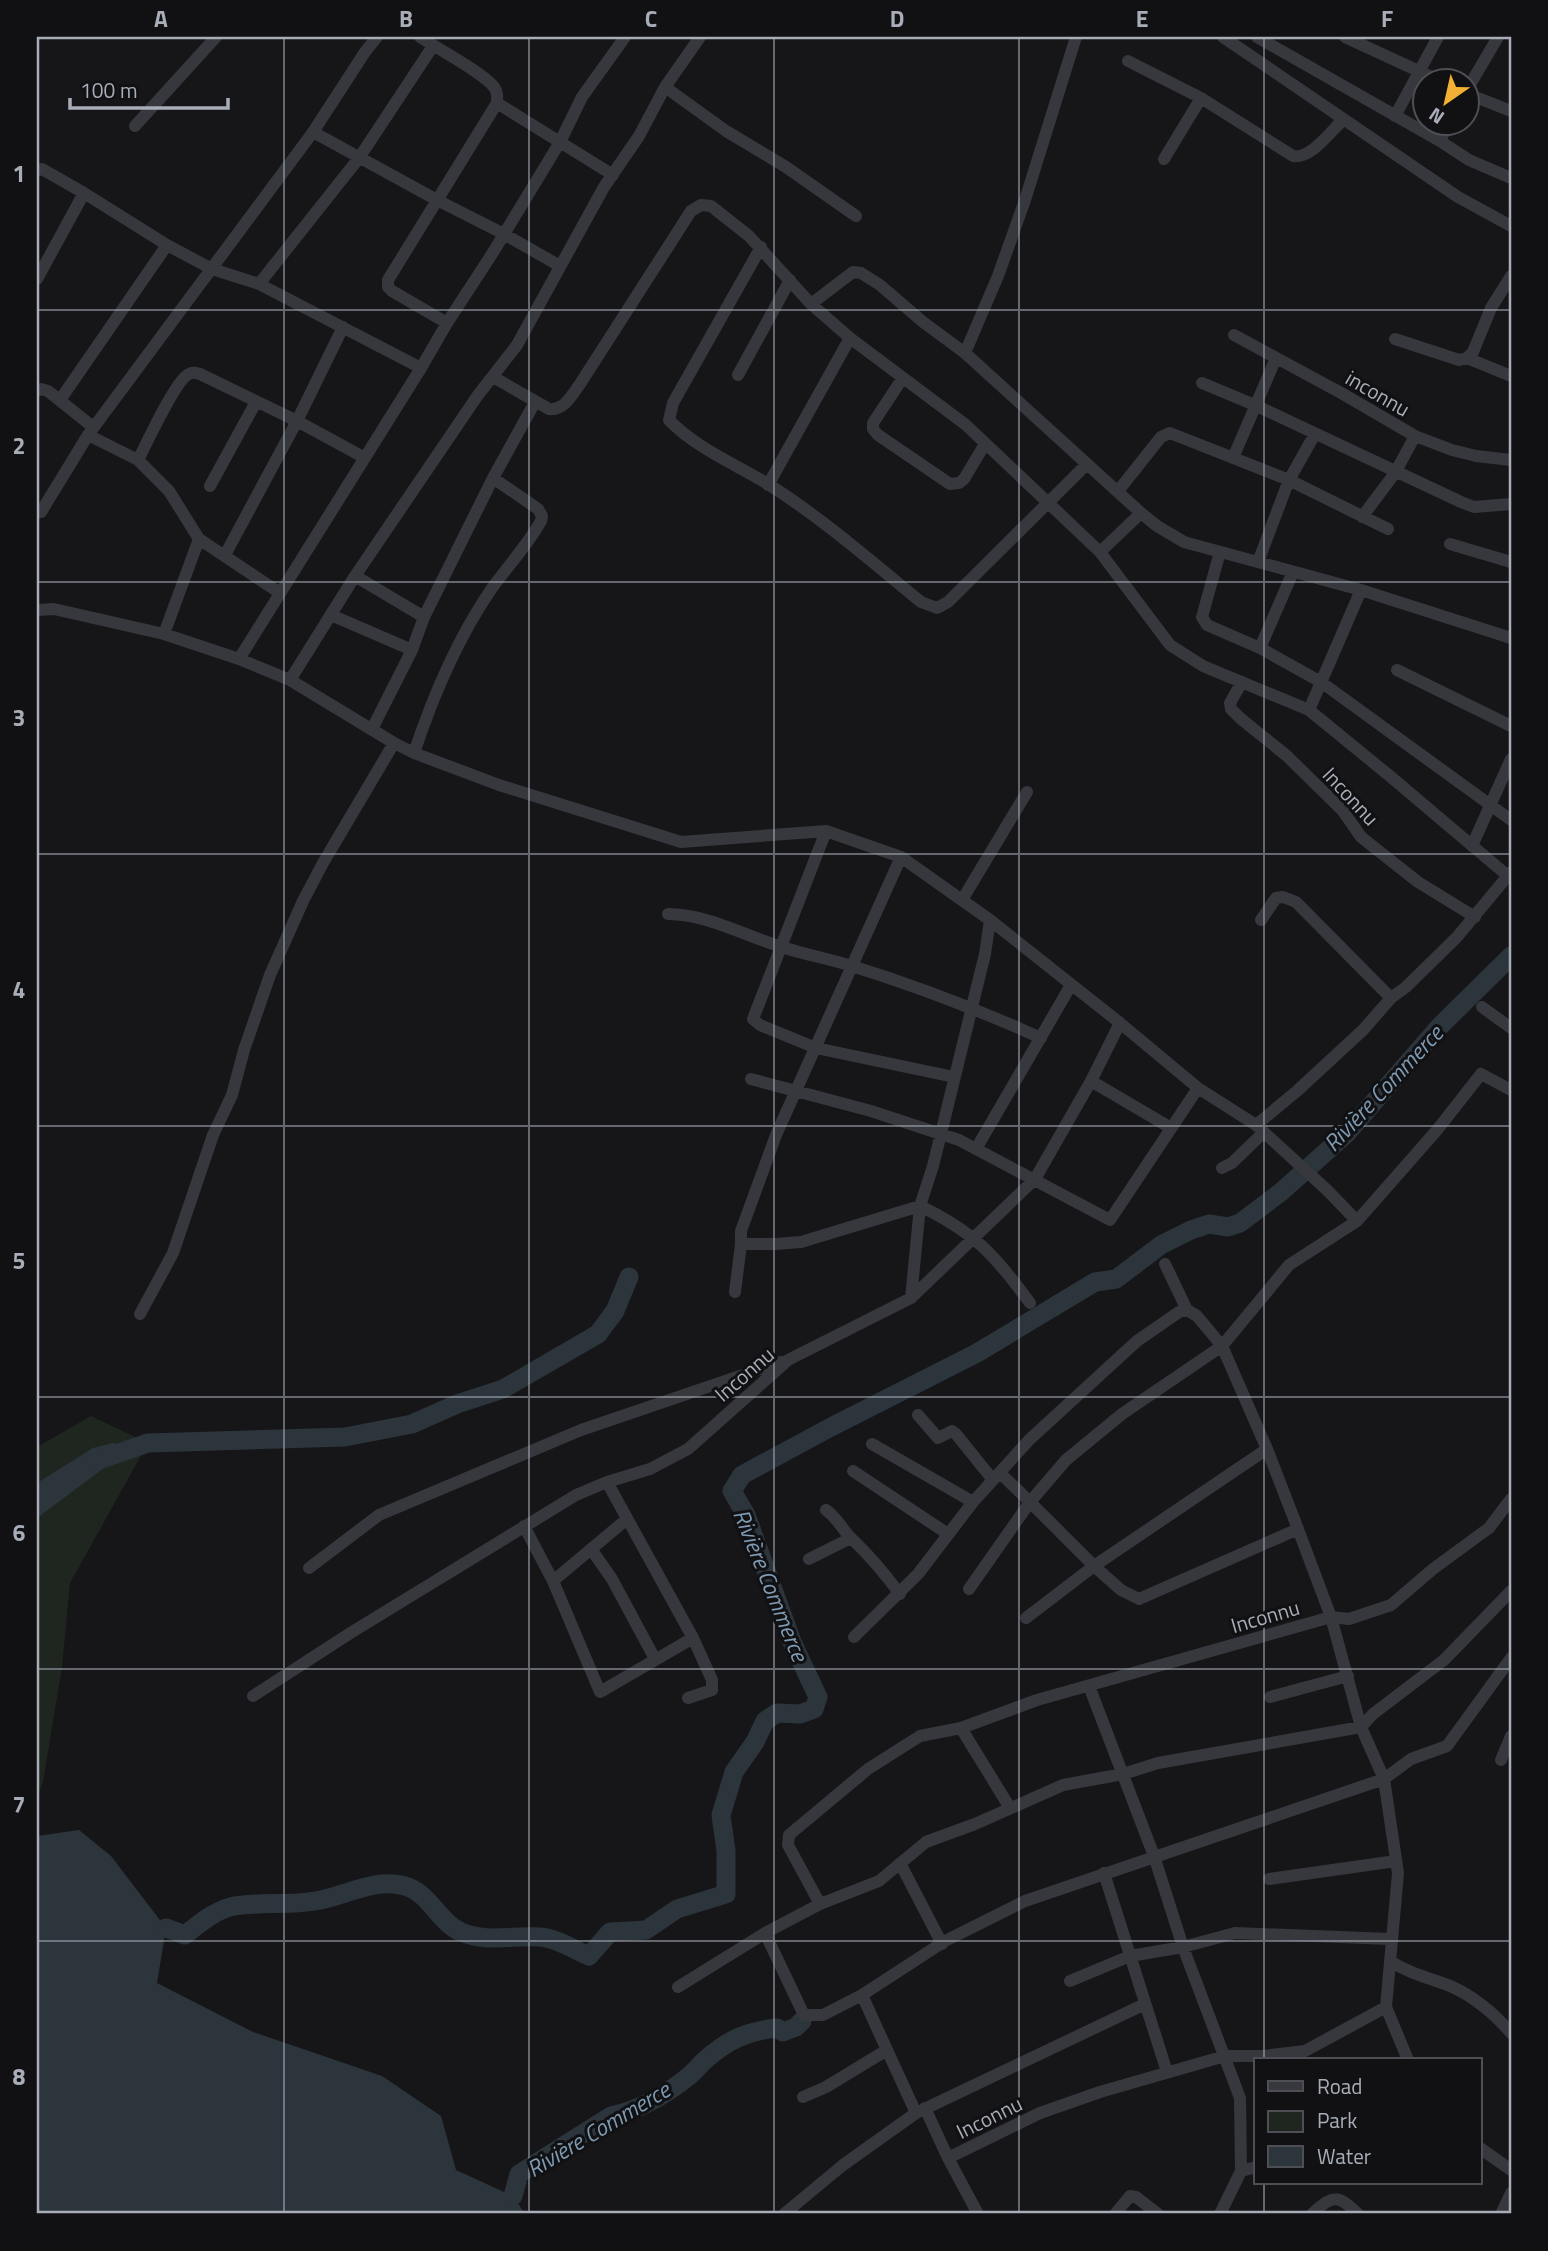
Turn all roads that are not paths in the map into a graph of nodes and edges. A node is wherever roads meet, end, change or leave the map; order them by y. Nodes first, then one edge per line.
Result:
1 (216, 37) edge
2 (377, 37) edge
3 (420, 37) edge
4 (625, 37) edge
5 (700, 37) edge
6 (1076, 37) edge
7 (1223, 37) edge
8 (1257, 37) edge
9 (1345, 37) edge
10 (1438, 37) edge
11 (1498, 37) edge
12 (433, 46) junction
13 (1128, 61) dead end
14 (1422, 66) edge
15 (1481, 66) edge
16 (1412, 69) edge
17 (1412, 85) edge
18 (665, 87) junction
19 (1201, 98) junction
20 (1482, 100) edge
21 (497, 103) junction
22 (1511, 111) edge
23 (1395, 116) junction
24 (1343, 120) junction
25 (135, 127) dead end
26 (313, 132) junction
27 (1443, 136) edge
28 (1440, 141) junction
29 (560, 142) junction
30 (359, 158) junction
31 (1164, 159) dead end
32 (37, 170) edge
33 (613, 175) junction
34 (1511, 178) edge
35 (84, 193) junction
36 (437, 200) junction
37 (856, 216) dead end
38 (1511, 226) edge
39 (504, 234) junction
40 (167, 245) junction
41 (761, 247) junction
42 (560, 266) junction
43 (212, 269) junction
44 (1511, 276) edge
45 (37, 279) edge
46 (790, 280) junction
47 (259, 284) junction
48 (811, 304) junction
49 (447, 323) junction
50 (343, 327) junction
51 (1234, 335) dead end
52 (850, 338) junction
53 (1395, 339) dead end
54 (965, 352) junction
55 (1276, 358) junction
56 (1467, 358) junction
57 (421, 369) junction
58 (738, 375) dead end
59 (1511, 376) edge
60 (492, 377) junction
61 (902, 379) junction
62 (1202, 383) dead end
63 (37, 390) edge
64 (60, 400) junction
65 (256, 402) junction
66 (535, 402) junction
67 (1256, 406) junction
68 (296, 422) junction
69 (91, 431) junction
70 (1315, 434) junction
71 (1415, 436) junction
72 (985, 444) junction
73 (365, 458) junction
74 (1233, 458) junction
75 (138, 460) junction
76 (1511, 460) edge
77 (1086, 465) junction
78 (1395, 473) junction
79 (493, 478) junction
80 (1289, 480) junction
81 (768, 485) junction
82 (210, 486) dead end
83 (1118, 491) junction
84 (1048, 503) junction
85 (1511, 504) edge
86 (37, 513) edge
87 (1141, 513) junction
88 (1362, 517) junction
89 (1388, 529) dead end
90 (199, 539) junction
91 (1450, 544) dead end
92 (1100, 552) junction
93 (1220, 552) junction
94 (225, 555) junction
95 (1258, 562) junction
96 (1511, 562) edge
97 (1293, 572) junction
98 (355, 576) junction
99 (1361, 590) junction
100 (280, 593) junction
101 (37, 610) edge
102 (331, 614) junction
103 (424, 617) junction
104 (164, 634) junction
105 (1511, 638) edge
106 (1259, 648) junction
107 (412, 650) junction
108 (239, 659) junction
109 (1396, 670) dead end
110 (290, 680) junction
111 (1242, 682) junction
112 (1321, 682) junction
113 (1309, 710) junction
114 (1511, 726) edge
115 (372, 729) junction
116 (394, 743) junction
117 (414, 753) junction
118 (1511, 759) edge
119 (1027, 792) dead end
120 (1491, 805) junction
121 (1511, 820) edge
122 (826, 831) junction
123 (1472, 846) junction
124 (901, 857) junction
125 (1509, 874) edge
126 (962, 900) junction
127 (668, 914) dead end
128 (1475, 917) junction
129 (990, 920) junction
130 (1261, 920) dead end
131 (782, 948) junction
132 (852, 966) junction
133 (1071, 985) junction
134 (1391, 998) junction
135 (972, 1007) junction
136 (1482, 1007) dead end
137 (1120, 1023) junction
138 (1511, 1028) edge
139 (1041, 1038) junction
140 (816, 1048) junction
141 (954, 1077) junction
142 (751, 1079) dead end
143 (1091, 1081) junction
144 (1198, 1088) junction
145 (1511, 1090) edge
146 (797, 1092) junction
147 (1171, 1128) junction
148 (1260, 1129) junction
149 (941, 1133) junction
150 (976, 1149) junction
151 (1222, 1168) dead end
152 (1035, 1179) junction
153 (920, 1206) junction
154 (1357, 1221) junction
155 (975, 1238) junction
156 (741, 1244) junction
157 (1165, 1264) dead end
158 (735, 1292) dead end
159 (912, 1297) junction
160 (1030, 1303) dead end
161 (1187, 1310) junction
162 (140, 1314) dead end
163 (1218, 1349) junction
164 (788, 1360) junction
165 (918, 1415) dead end
166 (872, 1444) dead end
167 (1267, 1449) junction
168 (853, 1471) dead end
169 (996, 1477) junction
170 (607, 1482) junction
171 (1511, 1499) edge
172 (973, 1502) junction
173 (1030, 1502) junction
174 (826, 1510) dead end
175 (627, 1519) junction
176 (524, 1526) junction
177 (1298, 1529) junction
178 (948, 1534) junction
179 (851, 1538) junction
180 (591, 1549) junction
181 (809, 1559) dead end
182 (1094, 1566) junction
183 (309, 1568) dead end
184 (553, 1581) junction
185 (969, 1589) dead end
186 (1511, 1591) edge
187 (900, 1594) junction
188 (1331, 1617) junction
189 (1026, 1619) dead end
190 (854, 1637) dead end
191 (693, 1638) junction
192 (1511, 1658) edge
193 (655, 1659) junction
194 (1348, 1676) junction
195 (1089, 1686) junction
196 (253, 1696) dead end
197 (1270, 1696) dead end
198 (688, 1698) dead end
199 (1361, 1727) junction
200 (961, 1728) junction
201 (1511, 1736) edge
202 (1501, 1760) dead end
203 (1123, 1774) junction
204 (1384, 1779) junction
205 (1010, 1808) junction
206 (1154, 1856) junction
207 (1396, 1861) junction
208 (901, 1863) junction
209 (1104, 1873) junction
210 (1269, 1879) dead end
211 (820, 1904) junction
212 (765, 1933) junction
213 (1390, 1940) junction
214 (942, 1944) junction
215 (1183, 1947) junction
216 (1130, 1956) junction
217 (1390, 1961) junction
218 (1070, 1981) dead end
219 (678, 1987) dead end
220 (862, 1995) junction
221 (1145, 2004) junction
222 (1386, 2007) junction
223 (1511, 2033) edge
224 (887, 2050) junction
225 (1225, 2056) junction
226 (1407, 2058) edge
227 (1167, 2073) junction
228 (803, 2097) dead end
229 (920, 2111) junction
230 (1482, 2149) edge
231 (948, 2158) junction
232 (1254, 2168) edge
233 (1511, 2170) edge
234 (1241, 2171) junction
235 (1511, 2193) edge
236 (784, 2214) edge
237 (978, 2214) edge
238 (1115, 2214) edge
239 (1158, 2214) edge
240 (1220, 2214) edge
241 (1312, 2214) edge
242 (1358, 2214) edge
243 (1501, 2214) edge

1 - 25 street
2 - 26 street
3 - 12 street
4 - 29 street
5 - 18 street
6 - 54 street
7 - 24 street
8 - 23 street
9 - 16 street
10 - 14 street
11 - 15 street
12 - 21 street
12 - 30 street
13 - 19 street
17 - 23 street
18 - 33 street
18 - 37 street
19 - 24 street
19 - 31 street
20 - 22 street
21 - 29 street
21 - 36 street
23 - 28 street
24 - 38 street
26 - 30 street
26 - 43 street
27 - 28 street
28 - 34 street
29 - 33 street
29 - 39 street
30 - 36 street
30 - 47 street
32 - 35 street
33 - 42 street
35 - 40 street
35 - 45 street
36 - 39 street
36 - 49 street
39 - 42 street
39 - 49 street
40 - 43 street
40 - 64 street
41 - 46 street, Inconnu
41 - 66 street, Inconnu
41 - 81 street
42 - 60 street
43 - 47 street
43 - 69 street
44 - 56 street
46 - 48 street, Inconnu
46 - 58 street
47 - 50 street
48 - 52 street, Inconnu
48 - 54 street
49 - 57 street
50 - 57 street
50 - 68 street
51 - 55 street, inconnu
52 - 61 street, Inconnu
52 - 81 street
53 - 56 street
54 - 77 street
55 - 67 street
55 - 71 street, inconnu
56 - 59 street
57 - 73 street
60 - 66 street
60 - 98 street
61 - 72 street, Inconnu
61 - 72 street
62 - 67 street
63 - 64 street
64 - 69 street
65 - 68 street
65 - 75 street
65 - 82 street
66 - 79 street
67 - 70 street
67 - 74 street
68 - 73 street
68 - 94 street
69 - 75 street
69 - 86 street
70 - 78 street
70 - 80 street
71 - 76 street, inconnu
71 - 78 street
72 - 84 street, Inconnu
73 - 100 street
74 - 80 street
74 - 83 street
75 - 90 street
77 - 83 street
77 - 84 street
78 - 85 street
78 - 88 street
79 - 103 street
79 - 117 street
80 - 88 street
80 - 95 street
81 - 84 street
83 - 87 street
84 - 92 street, Inconnu
87 - 92 street
87 - 93 street
88 - 89 street
90 - 94 street
90 - 104 street
91 - 96 street
92 - 111 street, Inconnu
93 - 95 street
93 - 106 street
94 - 100 street
95 - 97 street
97 - 99 street
97 - 106 street
98 - 102 street
98 - 103 street
99 - 105 street
99 - 112 street
100 - 108 street
101 - 104 street
102 - 107 street
102 - 110 street
103 - 107 street
104 - 108 street
106 - 112 street
107 - 115 street
108 - 110 street
109 - 114 street
110 - 115 street
111 - 113 street, Inconnu
111 - 128 street, Inconnu
112 - 113 street
112 - 120 street
113 - 123 street, Inconnu
115 - 116 street
116 - 117 street
116 - 162 street
117 - 122 street
118 - 120 street
119 - 126 street
120 - 121 street
120 - 123 street
122 - 124 street
122 - 131 street
123 - 125 street, Inconnu
124 - 126 street
124 - 132 street
125 - 128 street
126 - 129 street
127 - 131 street
128 - 134 street
129 - 133 street
129 - 135 street
130 - 134 street
131 - 132 street
131 - 140 street
132 - 135 street
132 - 140 street
133 - 137 street
133 - 139 street
134 - 148 street
135 - 139 street
135 - 141 street
136 - 138 street
137 - 143 street, Inconnu
137 - 144 street
139 - 150 street
140 - 141 street
140 - 146 street
141 - 149 street
142 - 146 street
143 - 147 street
143 - 152 street, Inconnu
144 - 147 street
144 - 148 street
145 - 154 street
146 - 149 street
146 - 156 street
147 - 152 street
148 - 151 street
148 - 154 street
149 - 150 street
149 - 153 street
150 - 152 street
152 - 155 street, Inconnu
153 - 155 street
153 - 156 street
153 - 159 street
154 - 163 street
155 - 159 street, Inconnu
155 - 160 street
156 - 158 street
157 - 161 street, Inconnu
159 - 164 street, Inconnu
161 - 163 street, Inconnu
161 - 169 street
163 - 167 street, Inconnu
163 - 173 street
164 - 170 street, Inconnu
164 - 183 street
165 - 169 street
166 - 172 street
167 - 177 street, Inconnu
167 - 182 street
168 - 178 street
169 - 172 street
169 - 173 street
170 - 175 street
170 - 176 street, Inconnu
171 - 188 street, Inconnu
172 - 178 street
173 - 182 street
173 - 185 street
174 - 179 street
175 - 180 street
175 - 191 street
176 - 184 street
176 - 196 street, Inconnu
177 - 182 street
177 - 188 street, Inconnu
178 - 187 street
179 - 181 street
179 - 187 street
180 - 184 street
180 - 193 street
182 - 189 street
184 - 193 street
186 - 199 street
187 - 190 street
188 - 194 street, Inconnu
188 - 195 street, Inconnu
191 - 193 street
191 - 198 street
192 - 204 street
194 - 197 street
194 - 199 street, Inconnu
195 - 200 street, Inconnu
195 - 203 street
199 - 203 street
199 - 204 street, Inconnu
200 - 205 street
200 - 211 street, Inconnu
201 - 202 street
203 - 205 street
203 - 206 street
204 - 206 street
204 - 207 street, Inconnu
205 - 208 street
206 - 209 street
206 - 215 street
207 - 210 street
207 - 213 street, Inconnu
208 - 211 street
208 - 214 street
209 - 214 street
209 - 216 street
211 - 212 street
212 - 219 street
212 - 220 street
213 - 215 street
213 - 217 street, Inconnu
214 - 220 street
215 - 216 street
215 - 225 street
216 - 218 street
216 - 221 street
217 - 222 street, Inconnu
217 - 223 street
220 - 224 street, Inconnu
221 - 227 street
221 - 229 street, Inconnu
222 - 225 street, Inconnu
222 - 226 street, Inconnu
224 - 228 street
224 - 229 street, Inconnu
225 - 227 street, Inconnu
225 - 234 street
227 - 231 street, Inconnu
229 - 231 street, Inconnu
229 - 236 street, Inconnu
230 - 233 street
231 - 237 street, Inconnu
232 - 234 street
234 - 240 street
235 - 243 street
238 - 239 street
241 - 242 street

